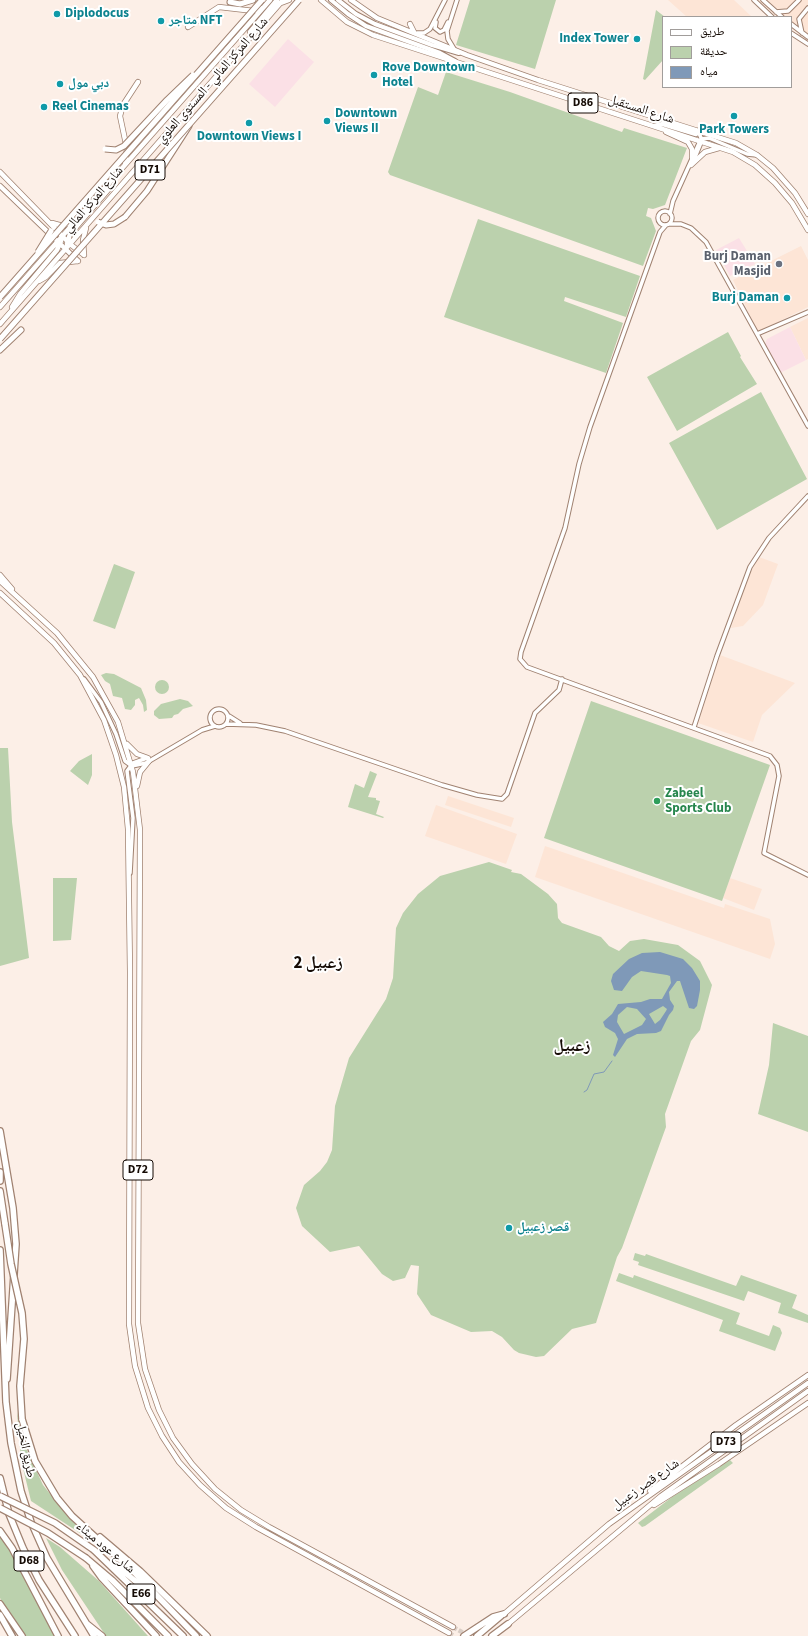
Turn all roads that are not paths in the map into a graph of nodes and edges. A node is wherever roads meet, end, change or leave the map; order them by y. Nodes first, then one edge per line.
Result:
1 (252, 0) edge
2 (262, 0) edge
3 (270, 0) edge
4 (289, 0) edge
5 (299, 0) edge
6 (317, 0) edge
7 (331, 0) edge
8 (338, 0) edge
9 (351, 0) edge
10 (445, 0) edge
11 (457, 0) edge
12 (754, 0) edge
13 (763, 0) edge
14 (799, 0) edge
15 (280, 1) edge
16 (230, 2) dead end
17 (323, 2) edge
18 (265, 6) junction
19 (808, 8) edge
20 (776, 12) junction
21 (439, 14) junction
22 (771, 16) edge
23 (781, 16) edge
24 (451, 18) junction
25 (410, 24) dead end
26 (792, 25) edge
27 (188, 27) dead end
28 (415, 32) junction
29 (802, 33) junction
30 (792, 34) edge
31 (808, 37) edge
32 (808, 44) edge
33 (454, 48) junction
34 (467, 55) junction
35 (458, 62) junction
36 (205, 66) junction
37 (138, 82) dead end
38 (667, 115) dead end
39 (678, 124) junction
40 (189, 126) junction
41 (654, 126) junction
42 (696, 130) junction
43 (701, 140) junction
44 (711, 141) junction
45 (105, 149) dead end
46 (725, 149) junction
47 (757, 155) junction
48 (692, 158) junction
49 (691, 165) junction
50 (124, 167) junction
51 (0, 172) edge
52 (118, 173) junction
53 (686, 173) junction
54 (0, 186) edge
55 (789, 186) junction
56 (797, 187) dead end
57 (673, 201) junction
58 (665, 211) junction
59 (808, 214) edge
60 (671, 215) junction
61 (79, 217) junction
62 (48, 221) junction
63 (98, 222) dead end
64 (660, 222) junction
65 (89, 224) junction
66 (667, 224) junction
67 (681, 224) junction
68 (44, 228) junction
69 (808, 230) edge
70 (51, 231) dead end
71 (660, 232) junction
72 (70, 234) junction
73 (62, 236) junction
74 (76, 238) junction
75 (69, 243) junction
76 (58, 244) junction
77 (66, 248) junction
78 (38, 255) junction
79 (44, 257) junction
80 (37, 281) junction
81 (0, 297) edge
82 (0, 307) edge
83 (10, 312) junction
84 (808, 312) edge
85 (0, 324) edge
86 (21, 330) dead end
87 (757, 334) junction
88 (0, 339) edge
89 (0, 350) edge
90 (808, 426) edge
91 (808, 496) edge
92 (0, 574) edge
93 (0, 581) edge
94 (0, 592) edge
95 (15, 594) junction
96 (0, 596) edge
97 (9, 600) junction
98 (80, 675) junction
99 (562, 679) junction
100 (229, 716) junction
101 (210, 720) junction
102 (226, 724) junction
103 (243, 724) junction
104 (214, 726) junction
105 (694, 727) junction
106 (202, 730) junction
107 (125, 740) junction
108 (149, 760) junction
109 (131, 765) junction
110 (136, 792) junction
111 (808, 875) edge
112 (129, 878) junction
113 (0, 1131) edge
114 (0, 1172) edge
115 (0, 1181) edge
116 (0, 1191) edge
117 (0, 1250) edge
118 (808, 1375) edge
119 (808, 1383) edge
120 (5, 1391) junction
121 (808, 1391) edge
122 (808, 1403) edge
123 (0, 1478) edge
124 (0, 1496) edge
125 (644, 1499) junction
126 (650, 1506) junction
127 (0, 1508) edge
128 (84, 1528) junction
129 (0, 1531) edge
130 (96, 1552) junction
131 (91, 1562) junction
132 (0, 1604) edge
133 (504, 1614) junction
134 (0, 1615) edge
135 (86, 1624) junction
136 (185, 1624) junction
137 (508, 1624) junction
138 (453, 1627) tunnel mouth
139 (449, 1633) tunnel mouth
140 (12, 1636) edge
141 (22, 1636) edge
142 (58, 1636) edge
143 (75, 1636) edge
144 (94, 1636) edge
145 (102, 1636) edge
146 (156, 1636) edge
147 (168, 1636) edge
148 (183, 1636) edge
149 (196, 1636) edge
150 (206, 1636) edge
151 (464, 1636) edge
152 (477, 1636) edge
153 (492, 1636) edge
154 (499, 1636) edge

1 - 16 highway
2 - 36 highway, شارع المركز المالي - المستوى العلوي / D71, bridge
3 - 18 main road, شارع المركز المالي / D71
4 - 15 main road
5 - 40 highway, شارع المركز المالي - المستوى العلوي / D71, bridge
6 - 17 main road
7 - 35 main road, شارع المستقبل / D86
8 - 34 main road, شارع المستقبل / D86
9 - 28 main road
10 - 21 street
11 - 24 street
12 - 22 street
13 - 20 street
14 - 20 street
15 - 65 main road, شارع المركز المالي / D71
17 - 35 main road
18 - 27 main road
18 - 50 main road, شارع المركز المالي / D71
19 - 29 street
20 - 23 street
21 - 24 street
21 - 28 street
24 - 33 street
25 - 28 main road
26 - 29 street
28 - 33 main road
29 - 31 street
30 - 32 street
33 - 34 main road
34 - 39 main road, شارع المستقبل / D86
35 - 41 main road, شارع المستقبل / D86
36 - 45 highway, bridge
36 - 78 highway, شارع المركز المالي - المستوى العلوي / D71, bridge
37 - 50 main road
38 - 39 main road
39 - 42 main road, شارع المستقبل / D86
40 - 63 highway, bridge
40 - 88 highway, شارع المركز المالي - المستوى العلوي / D71, bridge
41 - 42 main road
41 - 43 main road, شارع المستقبل / D86
41 - 48 main road
42 - 43 street
42 - 47 main road, شارع المستقبل / D86
43 - 44 main road, شارع المستقبل / D86
43 - 48 street
43 - 49 street
44 - 46 main road, شارع المستقبل / D86
44 - 47 street
46 - 49 main road
46 - 69 main road, شارع المستقبل / D86
47 - 55 main road, شارع المستقبل / D86
48 - 53 street
49 - 53 street
50 - 52 main road, شارع المركز المالي / D71
51 - 62 main road
52 - 61 main road, شارع المركز المالي / D71
52 - 72 main road
53 - 57 street
54 - 68 main road
55 - 56 main road
55 - 59 main road, شارع المستقبل / D86
57 - 58 street
57 - 60 street
58 - 60 street
58 - 64 street
60 - 66 street
60 - 67 street
61 - 62 main road
61 - 73 main road, شارع المركز المالي / D71
62 - 73 main road
64 - 66 street
64 - 71 street
65 - 74 main road, شارع المركز المالي / D71
65 - 75 main road
66 - 67 street
66 - 71 street
67 - 87 street
68 - 76 main road
68 - 79 main road
70 - 78 highway, bridge
71 - 99 street
72 - 74 main road
72 - 75 main road
73 - 75 main road
73 - 76 main road
74 - 75 main road, شارع المركز المالي / D71
75 - 77 main road, شارع المركز المالي / D71
76 - 77 main road
76 - 79 main road, شارع المركز المالي
76 - 83 main road
77 - 80 main road, شارع المركز المالي / D71
77 - 80 main road
78 - 81 highway, شارع المركز المالي - المستوى العلوي / D71, bridge
79 - 82 main road, شارع المركز المالي
80 - 83 main road, شارع المركز المالي / D71
83 - 85 main road, شارع المركز المالي / D71
84 - 87 street
86 - 89 highway
87 - 90 street
91 - 105 street
92 - 95 main road
93 - 95 main road, D72
94 - 97 main road, D72
95 - 107 main road, D72
96 - 97 main road
97 - 98 main road, D72
98 - 109 street
98 - 112 main road, D72
99 - 103 street
99 - 105 street
100 - 101 street
100 - 102 street
100 - 103 street
101 - 104 street
101 - 106 street
102 - 103 street
102 - 104 street
104 - 106 street
105 - 111 street
106 - 108 street
107 - 108 main road
107 - 109 main road, D72
108 - 109 street
108 - 110 main road
109 - 110 main road, D72
109 - 112 street
110 - 138 main road, D72
112 - 139 main road, D72
113 - 120 highway
114 - 115 highway
116 - 128 highway, bridge
117 - 120 highway, طريق الخيل / D68
118 - 125 main road
119 - 125 main road, شارع قصر زعبيل / D73
120 - 135 highway, طريق الخيل / D68
121 - 126 main road, شارع قصر زعبيل / D73
122 - 126 main road
123 - 143 highway, D68
124 - 130 highway, شارع عود ميثاء / E66, bridge
125 - 133 main road, شارع قصر زعبيل / D73
126 - 137 main road, شارع قصر زعبيل / D73
127 - 131 highway, شارع عود ميثاء / E66, bridge
128 - 136 highway
128 - 150 highway
129 - 142 highway
130 - 136 highway
130 - 148 highway, شارع عود ميثاء / E66
131 - 146 highway
131 - 147 highway, شارع عود ميثاء / E66
132 - 141 highway
133 - 151 highway
133 - 152 highway
134 - 140 highway
135 - 144 highway, طريق الخيل / D68
135 - 145 highway
136 - 149 highway
137 - 153 highway
137 - 154 highway

